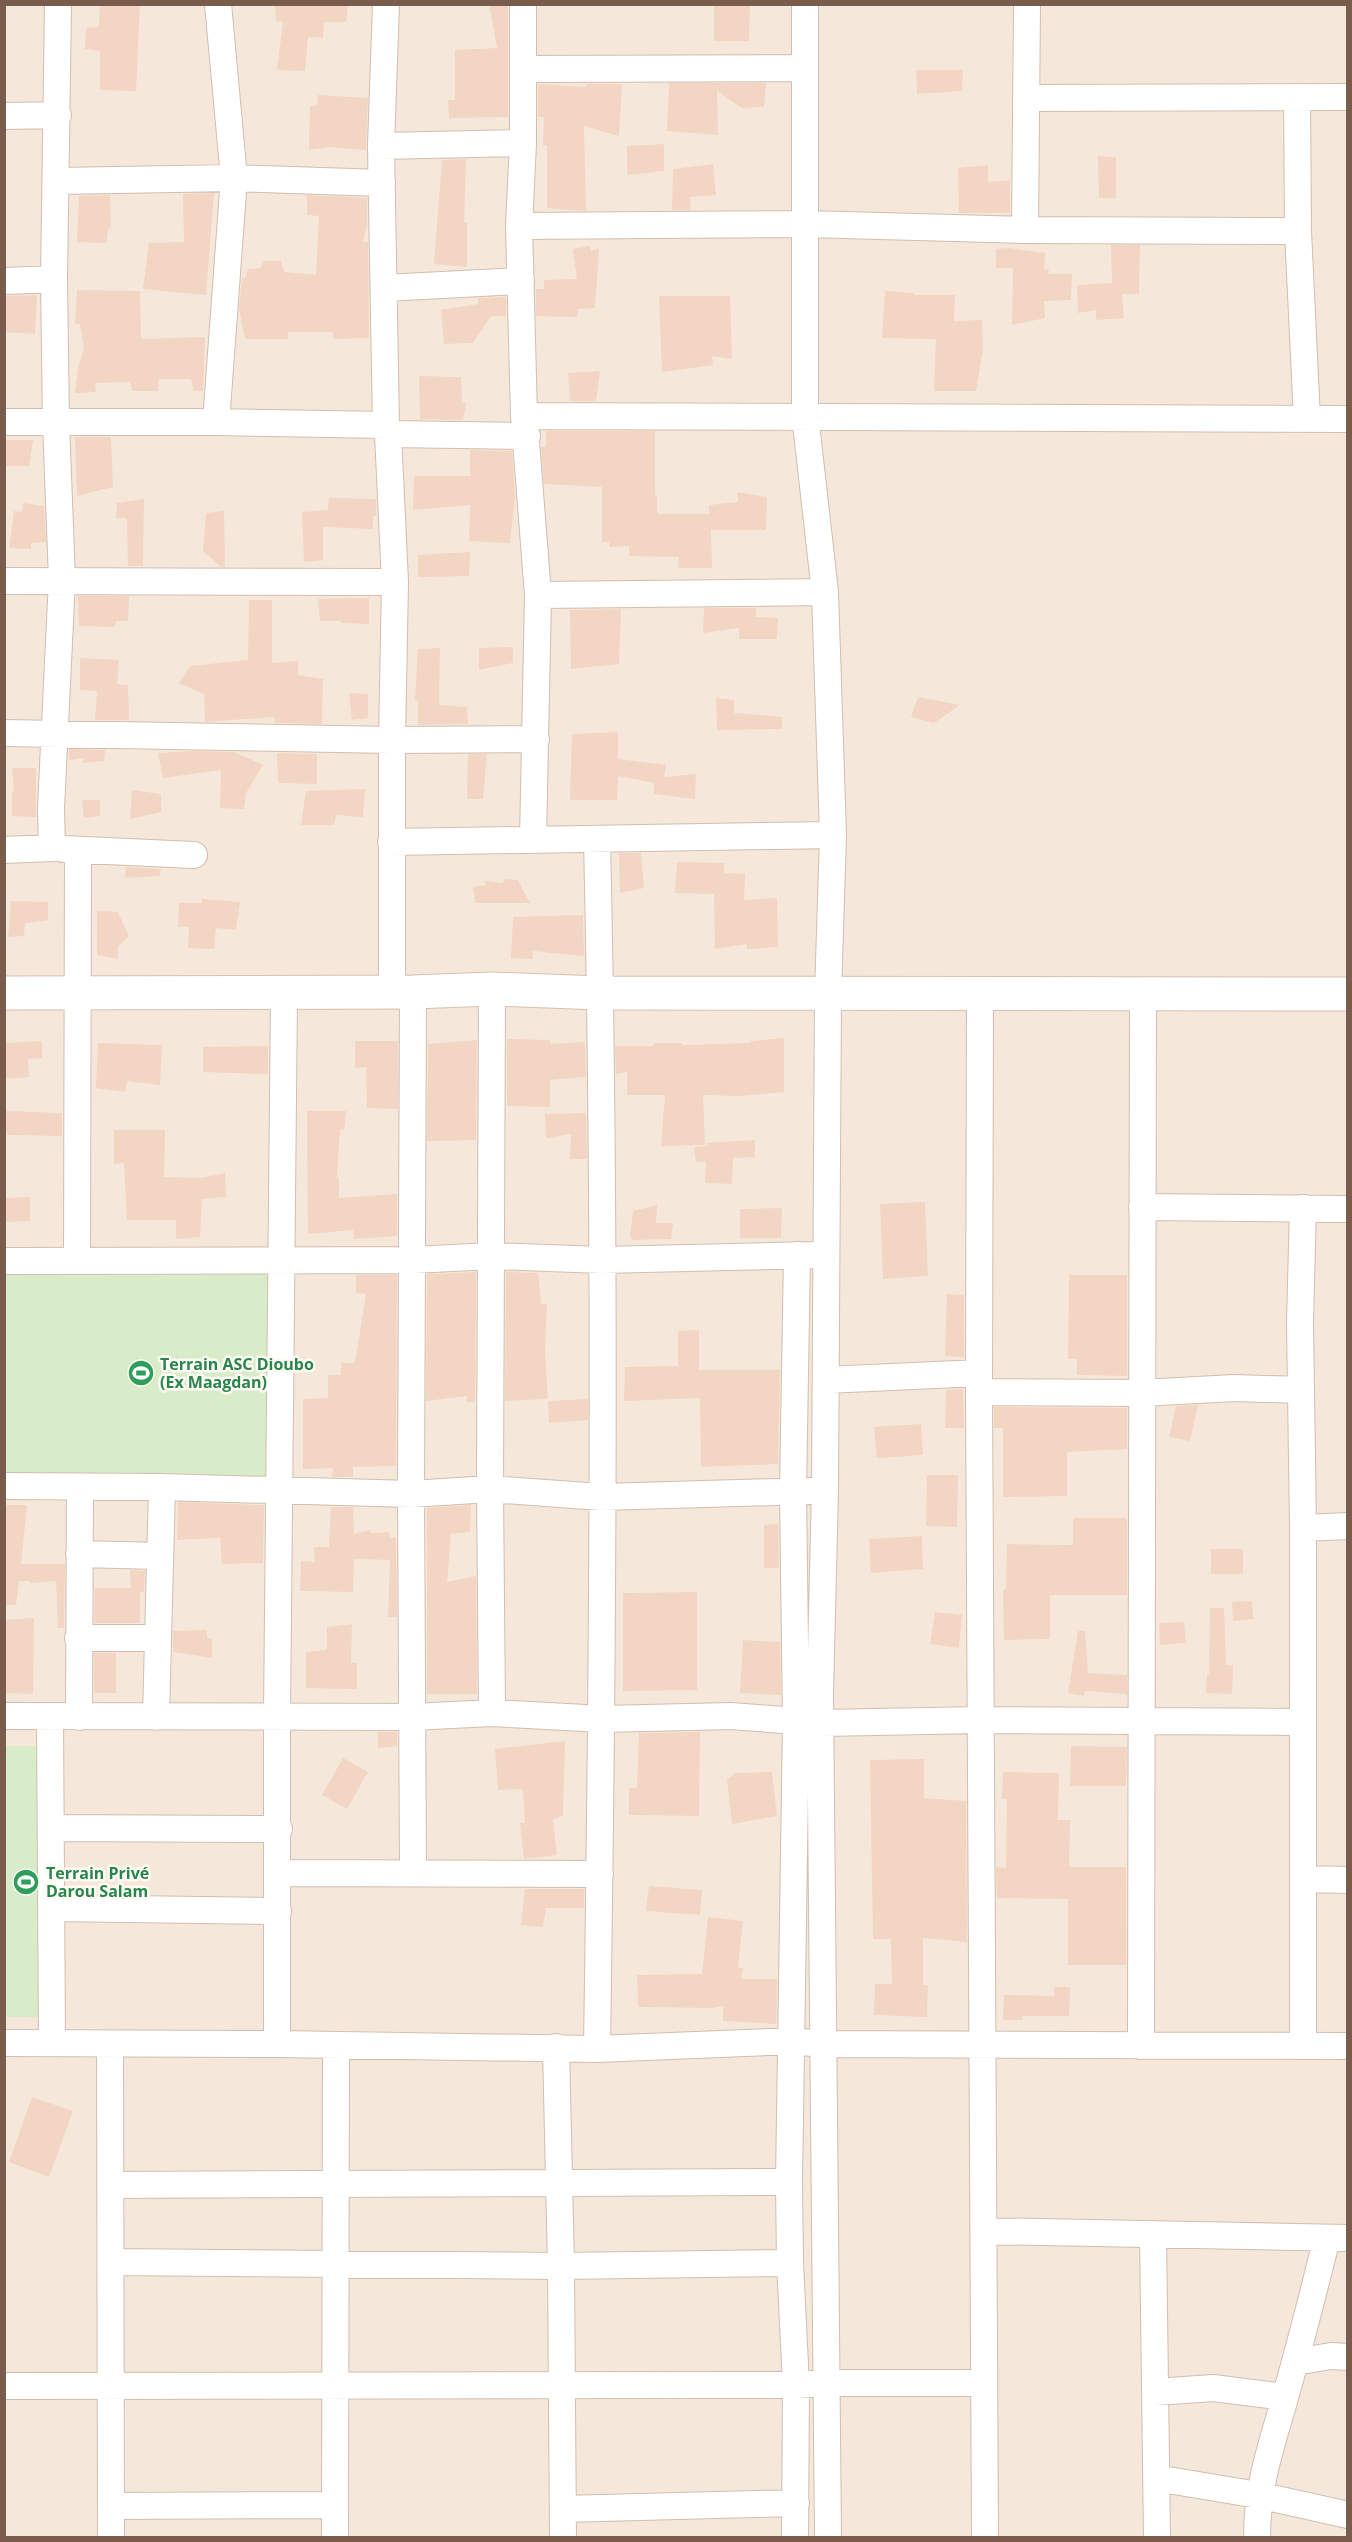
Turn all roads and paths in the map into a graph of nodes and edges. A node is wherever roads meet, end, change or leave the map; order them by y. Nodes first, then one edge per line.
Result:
1 (58, 4) edge
2 (218, 4) edge
3 (386, 4) edge
4 (523, 4) edge
5 (806, 4) edge
6 (1027, 4) edge
7 (805, 68) junction
8 (523, 69) junction
9 (1297, 97) junction
10 (1347, 97) edge
11 (1026, 98) junction
12 (58, 115) junction
13 (4, 116) edge
14 (523, 143) junction
15 (381, 146) junction
16 (234, 178) junction
17 (57, 181) junction
18 (382, 183) junction
19 (806, 224) junction
20 (519, 226) junction
21 (1025, 230) junction
22 (1298, 231) junction
23 (54, 279) junction
24 (521, 280) junction
25 (4, 281) edge
26 (384, 288) junction
27 (805, 416) junction
28 (1307, 418) junction
29 (1347, 419) edge
30 (4, 422) edge
31 (56, 422) junction
32 (216, 422) junction
33 (526, 426) junction
34 (387, 429) junction
35 (63, 580) junction
36 (4, 581) edge
37 (395, 582) junction
38 (825, 592) junction
39 (538, 595) junction
40 (4, 733) edge
41 (56, 733) junction
42 (536, 739) junction
43 (392, 740) junction
44 (833, 835) junction
45 (597, 839) junction
46 (533, 840) junction
47 (391, 842) junction
48 (52, 848) junction
49 (4, 850) edge
50 (78, 850) junction
51 (194, 855) dead end
52 (492, 989) junction
53 (402, 992) junction
54 (4, 993) edge
55 (77, 993) junction
56 (284, 993) junction
57 (600, 993) junction
58 (980, 993) junction
59 (828, 994) junction
60 (1143, 994) junction
61 (1347, 994) edge
62 (1142, 1207) junction
63 (1303, 1208) junction
64 (1347, 1209) edge
65 (826, 1254) junction
66 (797, 1255) junction
67 (492, 1256) junction
68 (77, 1260) junction
69 (282, 1260) junction
70 (413, 1260) junction
71 (602, 1260) junction
72 (4, 1261) edge
73 (826, 1380) junction
74 (979, 1383) junction
75 (1301, 1390) junction
76 (1141, 1393) junction
77 (4, 1486) edge
78 (162, 1486) junction
79 (80, 1487) junction
80 (490, 1489) junction
81 (280, 1490) junction
82 (825, 1490) junction
83 (793, 1491) junction
84 (411, 1494) junction
85 (602, 1497) junction
86 (1347, 1526) edge
87 (1303, 1528) junction
88 (80, 1554) junction
89 (160, 1556) junction
90 (78, 1638) junction
91 (158, 1638) junction
92 (492, 1713) junction
93 (4, 1716) edge
94 (50, 1717) junction
95 (79, 1717) junction
96 (156, 1717) junction
97 (277, 1717) junction
98 (412, 1718) junction
99 (603, 1719) junction
100 (980, 1720) junction
101 (1140, 1721) junction
102 (796, 1722) junction
103 (1303, 1722) junction
104 (822, 1724) junction
105 (51, 1828) junction
106 (279, 1829) junction
107 (413, 1872) junction
108 (279, 1873) junction
109 (600, 1874) junction
110 (1304, 1879) junction
111 (1347, 1880) edge
112 (51, 1908) junction
113 (278, 1911) junction
114 (792, 2041) junction
115 (4, 2043) edge
116 (52, 2043) junction
117 (110, 2044) junction
118 (277, 2044) junction
119 (823, 2044) junction
120 (336, 2045) junction
121 (983, 2045) junction
122 (1140, 2046) junction
123 (1303, 2046) junction
124 (1347, 2046) edge
125 (556, 2047) junction
126 (597, 2049) junction
127 (789, 2182) junction
128 (336, 2184) junction
129 (558, 2184) junction
130 (111, 2185) junction
131 (984, 2230) junction
132 (1153, 2234) junction
133 (1337, 2238) edge
134 (111, 2262) junction
135 (336, 2262) junction
136 (790, 2263) junction
137 (561, 2266) junction
138 (1347, 2357) edge
139 (1295, 2362) junction
140 (825, 2383) junction
141 (984, 2383) junction
142 (336, 2385) junction
143 (560, 2385) junction
144 (796, 2385) junction
145 (4, 2386) edge
146 (111, 2386) junction
147 (1155, 2392) junction
148 (1285, 2397) junction
149 (1156, 2478) junction
150 (1258, 2494) junction
151 (796, 2503) junction
152 (335, 2505) junction
153 (112, 2506) junction
154 (563, 2509) junction
155 (1347, 2514) edge
156 (111, 2538) edge
157 (335, 2538) edge
158 (563, 2538) edge
159 (795, 2538) edge
160 (828, 2538) edge
161 (985, 2538) edge
162 (1157, 2538) edge
163 (1257, 2538) edge

1 - 12 street
2 - 16 street
3 - 15 street
4 - 8 street
5 - 7 street
6 - 11 street
7 - 8 street
7 - 19 street
8 - 14 street
9 - 10 street
9 - 11 street
9 - 22 street
11 - 21 street
12 - 13 street
12 - 17 street
14 - 15 street
14 - 20 street
15 - 18 street
16 - 17 street
16 - 18 street
16 - 32 street
17 - 23 street
18 - 26 street
19 - 20 street
19 - 21 street
19 - 27 street
20 - 24 street
21 - 22 street
22 - 28 street
23 - 25 street
23 - 31 street
24 - 26 street
24 - 33 street
26 - 34 street
27 - 28 street
27 - 33 street
27 - 38 street
28 - 29 street
30 - 31 street
31 - 32 street
31 - 35 street
32 - 34 street
33 - 34 street
33 - 39 street
34 - 37 street
35 - 36 street
35 - 37 street
35 - 41 street
37 - 43 street
38 - 39 street
38 - 44 street
39 - 42 street
40 - 41 street
41 - 43 street
41 - 48 street
42 - 43 street
42 - 46 street
43 - 47 street
44 - 45 street
44 - 59 street
45 - 46 street
45 - 57 street
46 - 47 street
47 - 53 street
48 - 49 street
48 - 50 street
50 - 51 street
50 - 55 street
52 - 53 main road
52 - 57 main road
52 - 67 street
53 - 56 main road
53 - 70 street
54 - 55 main road
55 - 56 main road
55 - 68 street
56 - 69 street
57 - 59 main road
57 - 71 street
58 - 59 main road
58 - 60 main road
58 - 74 street
59 - 65 street
60 - 61 main road
60 - 62 street
62 - 63 street
62 - 76 street
63 - 64 street
63 - 75 street
65 - 66 street
65 - 73 street
66 - 71 street
66 - 83 street
67 - 70 street
67 - 71 street
67 - 80 street
68 - 69 street
68 - 72 street
69 - 70 street
69 - 81 street
70 - 84 street
71 - 85 street
73 - 74 street
73 - 82 street
74 - 76 street
74 - 100 street
75 - 76 street
75 - 87 street
76 - 101 street
77 - 79 street
78 - 79 street
78 - 81 street
78 - 89 street
79 - 88 street
80 - 84 street
80 - 85 street
80 - 92 street
81 - 84 street
81 - 97 street
82 - 83 street
82 - 104 street
83 - 85 street
83 - 102 street
84 - 98 street
85 - 99 street
86 - 87 street
87 - 103 street
88 - 89 street
88 - 90 street
89 - 91 street
90 - 91 street
90 - 95 street
91 - 96 street
92 - 98 street
92 - 99 street
93 - 94 street
94 - 95 street
94 - 105 street
95 - 96 street
96 - 97 street
97 - 98 street
97 - 106 street
98 - 107 street
99 - 102 street
99 - 109 street
100 - 101 street
100 - 104 street
100 - 121 street
101 - 103 street
101 - 122 street
102 - 104 street
102 - 114 street
103 - 110 street
104 - 119 street
105 - 106 street
105 - 112 street
106 - 108 street
107 - 108 street
107 - 109 street
108 - 113 street
109 - 126 street
110 - 111 street
110 - 123 street
112 - 113 street
112 - 116 street
113 - 118 street
114 - 119 street
114 - 126 street
114 - 127 street
115 - 116 street
116 - 117 street
117 - 118 street
117 - 130 street
118 - 120 street
119 - 121 street
119 - 140 street
120 - 125 street
120 - 128 street
121 - 122 street
121 - 131 street
122 - 123 street
123 - 124 street
125 - 126 street
125 - 129 street
127 - 129 street
127 - 136 street
128 - 129 street
128 - 130 street
128 - 135 street
129 - 137 street
130 - 134 street
131 - 132 street
131 - 141 street
132 - 133 street
132 - 147 street
133 - 139 street
134 - 135 street
134 - 146 street
135 - 137 street
135 - 142 street
136 - 137 street
136 - 144 street
137 - 143 street
138 - 139 street
139 - 148 street
140 - 141 street
140 - 144 street
140 - 160 street
141 - 161 street
142 - 143 street
142 - 146 street
142 - 152 street
143 - 144 street
143 - 154 street
144 - 151 street
145 - 146 street
146 - 153 street
147 - 148 street
147 - 149 street
148 - 150 street
149 - 150 street
149 - 162 street
150 - 155 street
150 - 163 street
151 - 154 street
151 - 159 street
152 - 153 street
152 - 157 street
153 - 156 street
154 - 158 street

